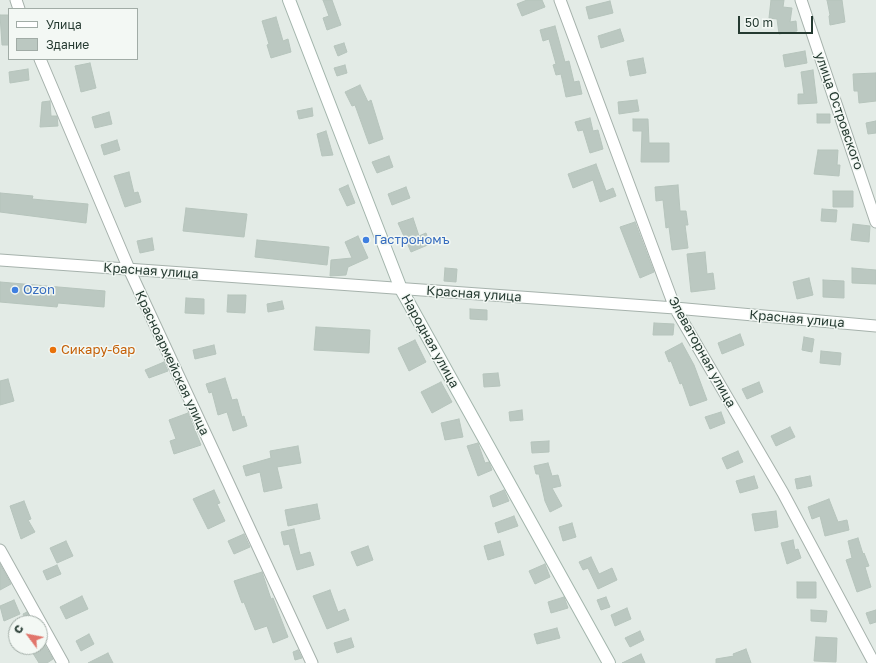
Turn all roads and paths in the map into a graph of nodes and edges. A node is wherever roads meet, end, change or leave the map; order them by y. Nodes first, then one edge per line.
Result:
1 (289, 0) edge
2 (560, 0) edge
3 (801, 0) edge
4 (40, 60) edge
5 (876, 222) edge
6 (0, 260) edge
7 (129, 269) junction
8 (400, 289) junction
9 (675, 308) junction
10 (876, 326) edge
11 (0, 550) edge
12 (63, 663) edge
13 (312, 663) edge
14 (609, 663) edge
15 (874, 663) edge

1 - 8 main road, Народная улица
2 - 9 street, Элеваторная улица
3 - 5 street, улица Островского
4 - 7 street, Красноармейская улица
6 - 7 street, Красная улица
7 - 8 street, Красная улица
7 - 13 street, Красноармейская улица
8 - 9 street, Красная улица
8 - 14 main road, Народная улица
9 - 10 street, Красная улица
9 - 15 street, Элеваторная улица
11 - 12 street

